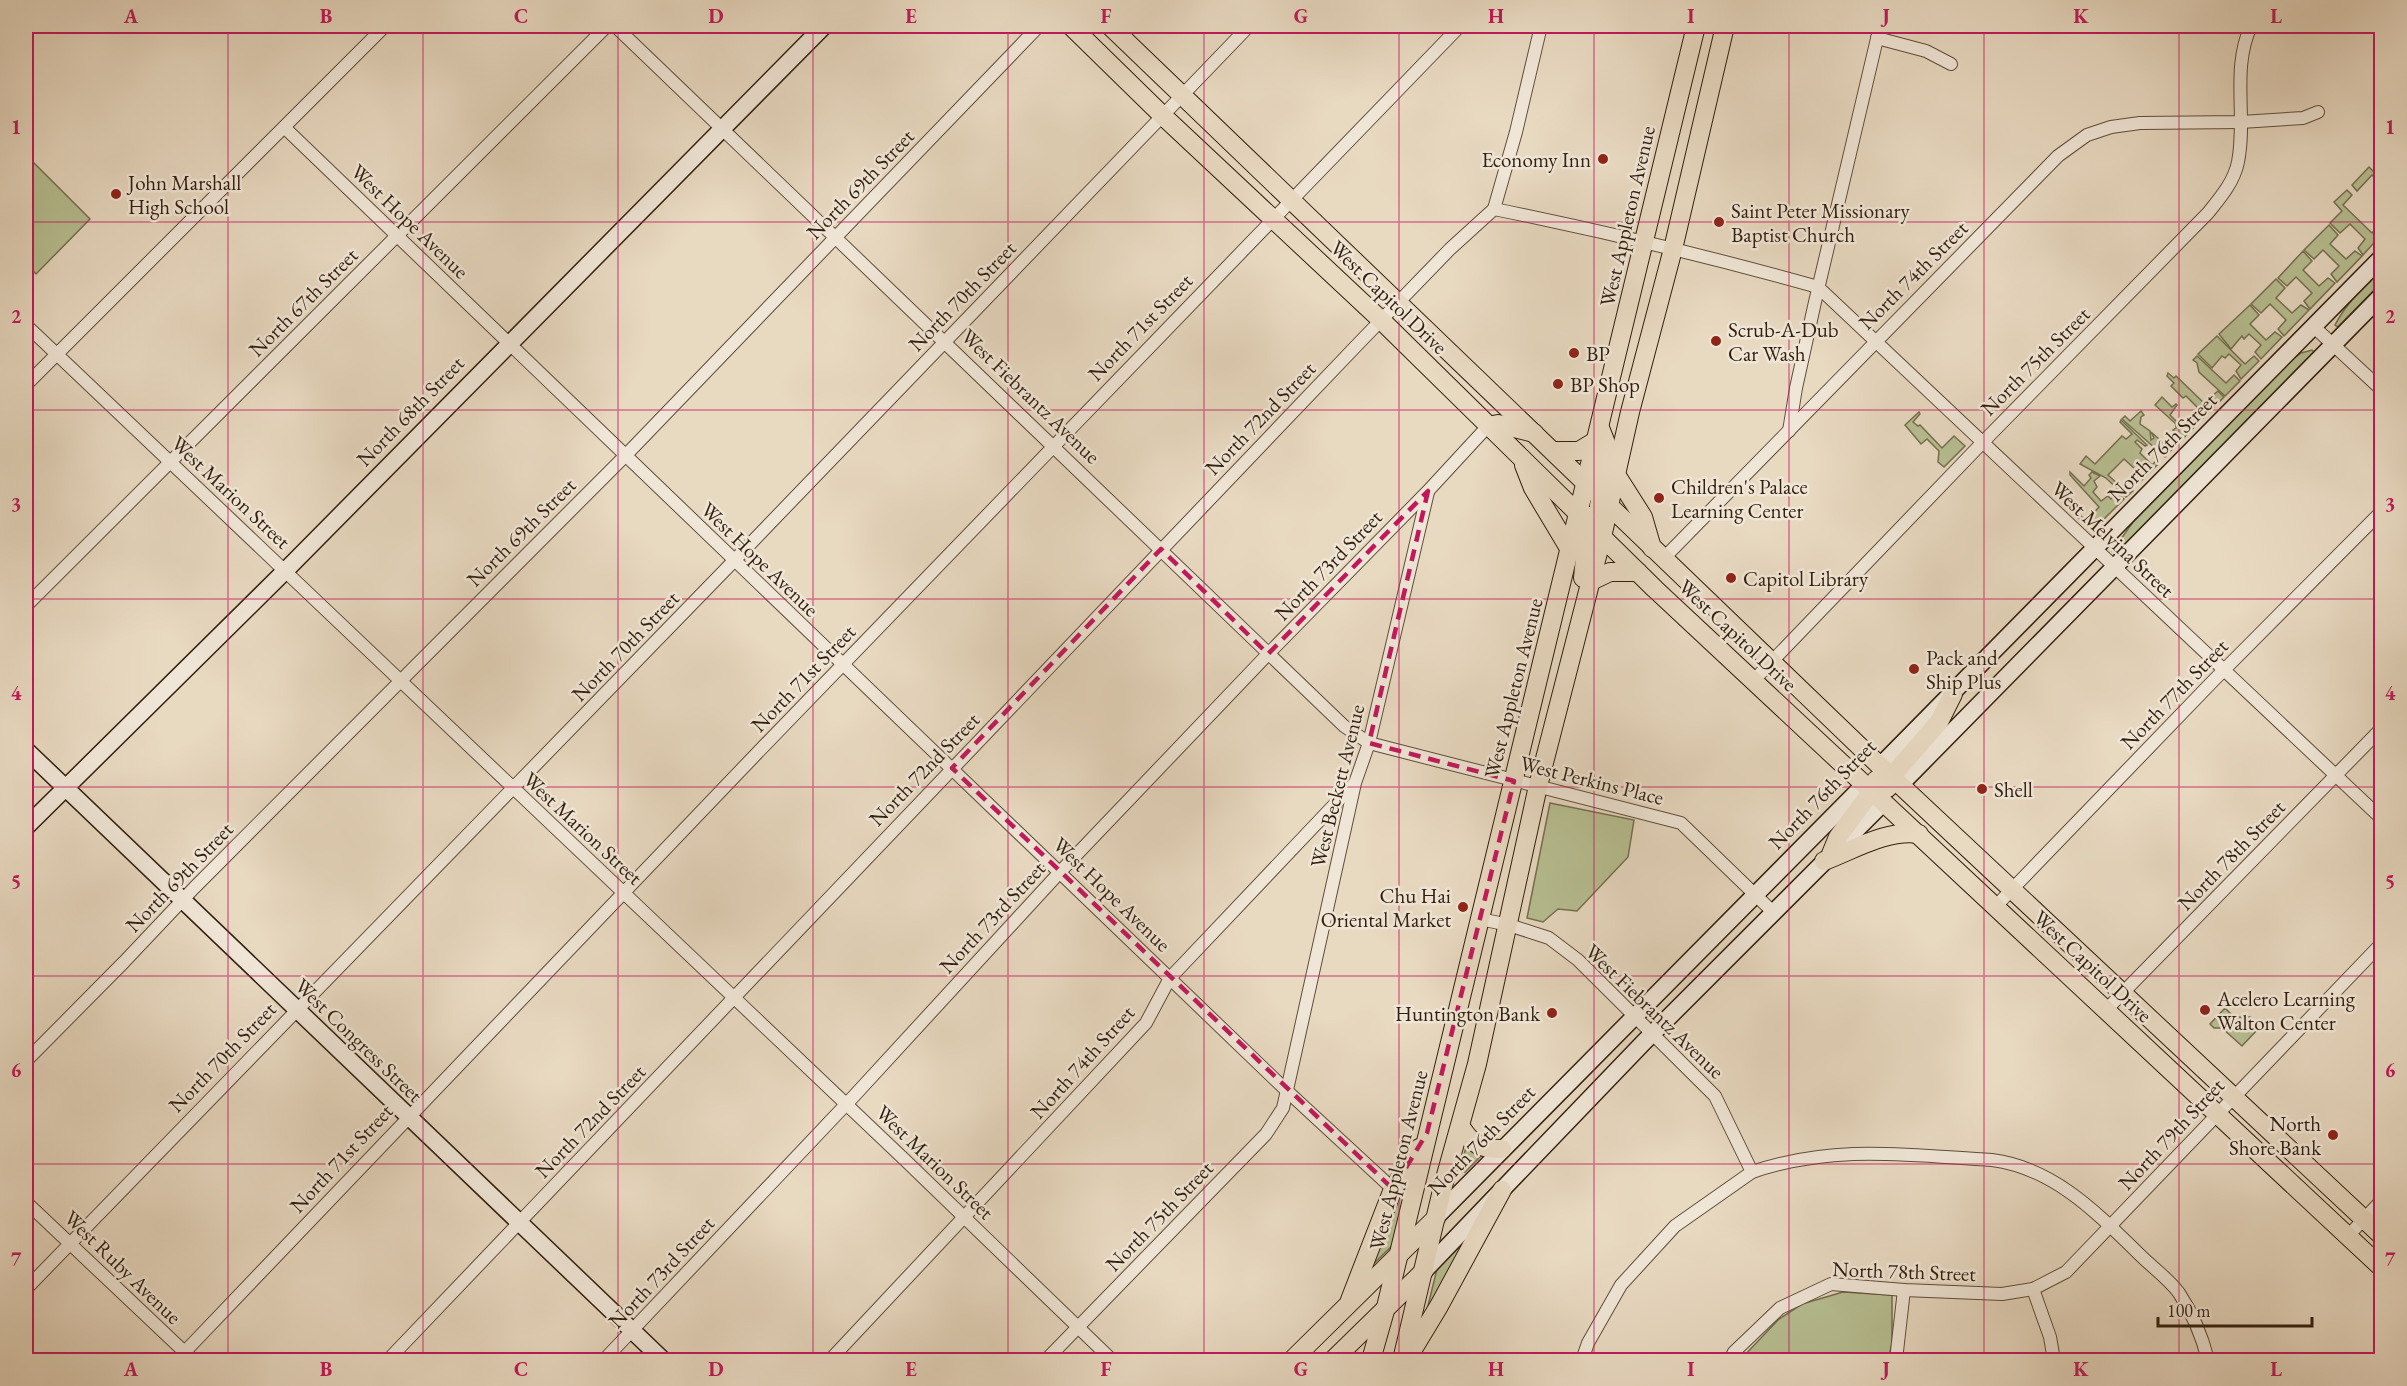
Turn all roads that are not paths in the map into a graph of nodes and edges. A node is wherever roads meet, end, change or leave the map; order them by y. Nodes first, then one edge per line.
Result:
1 (385, 26) edge
2 (607, 26) edge
3 (615, 26) edge
4 (824, 26) edge
5 (1039, 26) edge
6 (1071, 26) edge
7 (1110, 26) edge
8 (1249, 26) edge
9 (1460, 26) edge
10 (1541, 26) edge
11 (1696, 26) edge
12 (1725, 26) edge
13 (2251, 26) edge
14 (1879, 32) edge
15 (1951, 64) dead end
16 (1181, 95) junction
17 (2318, 112) dead end
18 (1162, 115) junction
19 (2241, 122) junction
20 (285, 128) junction
21 (723, 128) junction
22 (1291, 199) junction
23 (1494, 209) junction
24 (1273, 217) junction
25 (397, 237) junction
26 (836, 237) junction
27 (1644, 243) junction
28 (1673, 249) junction
29 (2382, 256) edge
30 (1818, 287) junction
31 (2382, 295) edge
32 (1399, 302) junction
33 (1381, 320) junction
34 (26, 325) edge
35 (2313, 326) junction
36 (946, 341) junction
37 (1875, 341) junction
38 (508, 343) junction
39 (2333, 345) junction
40 (56, 354) junction
41 (26, 385) edge
42 (1447, 386) junction
43 (2382, 390) edge
44 (1507, 405) junction
45 (1488, 426) junction
46 (1789, 430) junction
47 (1536, 434) junction
48 (1598, 434) junction
49 (1983, 442) junction
50 (1053, 445) junction
51 (1554, 451) junction
52 (625, 456) junction
53 (170, 461) junction
54 (1525, 462) junction
55 (1617, 476) junction
56 (1428, 491) junction
57 (1594, 510) junction
58 (2382, 511) edge
59 (2094, 548) junction
60 (1161, 549) junction
61 (1570, 550) junction
62 (1658, 554) junction
63 (734, 561) junction
64 (2114, 567) junction
65 (286, 570) junction
66 (1638, 572) junction
67 (1589, 589) junction
68 (26, 606) edge
69 (1689, 618) junction
70 (1725, 618) junction
71 (1268, 654) junction
72 (1772, 663) junction
73 (843, 665) junction
74 (2224, 670) junction
75 (1754, 680) junction
76 (401, 681) junction
77 (1953, 694) joint
78 (2382, 728) edge
79 (1369, 743) junction
80 (26, 750) edge
81 (952, 768) junction
82 (1890, 776) junction
83 (2335, 776) junction
84 (1514, 781) junction
85 (1355, 783) junction
86 (1538, 786) junction
87 (65, 788) junction
88 (513, 789) junction
89 (1874, 792) junction
90 (2382, 819) edge
91 (26, 827) edge
92 (1919, 834) junction
93 (1827, 858) junction
94 (1060, 872) junction
95 (2011, 890) junction
96 (624, 893) junction
97 (1755, 895) junction
98 (183, 902) junction
99 (1996, 906) junction
100 (1773, 912) junction
101 (1480, 919) junction
102 (1509, 925) junction
103 (2382, 943) edge
104 (1170, 978) junction
105 (2123, 992) junction
106 (734, 999) junction
107 (2107, 1009) junction
108 (296, 1010) junction
109 (1634, 1016) junction
110 (1652, 1034) junction
111 (26, 1061) edge
112 (1287, 1091) junction
113 (2233, 1096) junction
114 (846, 1104) junction
115 (2217, 1113) junction
116 (407, 1117) junction
117 (1461, 1127) junction
118 (1427, 1133) junction
119 (1502, 1149) junction
120 (1752, 1172) junction
121 (1393, 1189) junction
122 (1502, 1190) junction
123 (2382, 1200) edge
124 (26, 1202) edge
125 (965, 1217) junction
126 (1436, 1217) junction
127 (2363, 1219) junction
128 (519, 1224) junction
129 (2111, 1226) junction
130 (2348, 1236) junction
131 (2382, 1236) edge
132 (70, 1243) junction
133 (1397, 1256) junction
134 (2382, 1268) edge
135 (1424, 1271) junction
136 (26, 1289) edge
137 (2033, 1289) junction
138 (1904, 1290) junction
139 (1348, 1304) junction
140 (1386, 1307) junction
141 (1078, 1328) junction
142 (632, 1331) junction
143 (185, 1358) edge
144 (388, 1360) edge
145 (604, 1360) edge
146 (663, 1360) edge
147 (830, 1360) edge
148 (1046, 1360) edge
149 (1112, 1360) edge
150 (1293, 1360) edge
151 (1333, 1360) edge
152 (1371, 1360) edge
153 (1404, 1360) edge
154 (1582, 1360) edge
155 (1730, 1360) edge
156 (1896, 1360) edge
157 (2054, 1360) edge
158 (2208, 1360) edge

1 - 20 street
2 - 25 street, North 67th Street
3 - 21 street, West Fiebrantz Avenue
4 - 21 main road, North 68th Street
5 - 26 street, North 69th Street
6 - 18 main road, West Capitol Drive
7 - 16 main road, West Capitol Drive
8 - 16 street, North 70th Street
9 - 22 street, North 71st Street
10 - 23 street
11 - 27 main road, West Appleton Avenue
12 - 28 main road, West Appleton Avenue
13 - 19 street, North 75th Street
14 - 15 street
14 - 30 street
16 - 18 street, North 70th Street
16 - 22 main road, West Capitol Drive
17 - 19 street, North 74th Street
18 - 24 main road, West Capitol Drive
18 - 36 street, North 70th Street
19 - 37 street, North 74th Street
19 - 49 street, North 75th Street
20 - 25 street, West Hope Avenue
20 - 40 street
21 - 26 street, West Fiebrantz Avenue
21 - 38 main road, North 68th Street
22 - 24 street, North 71st Street
22 - 32 main road, West Capitol Drive
23 - 27 street
23 - 32 street, North 72nd Street
24 - 33 main road, West Capitol Drive
24 - 50 street, North 71st Street
25 - 38 street, West Hope Avenue
25 - 53 street, North 67th Street
26 - 36 street, West Fiebrantz Avenue
26 - 52 street, North 69th Street
27 - 28 street
27 - 48 main road, West Appleton Avenue
28 - 30 street
28 - 55 main road, West Appleton Avenue
29 - 35 main road, North 76th Street
30 - 37 street, West Melvina Street
30 - 46 street
31 - 39 main road, North 76th Street
32 - 33 street, North 72nd Street
32 - 44 main road, West Capitol Drive
33 - 42 main road, West Capitol Drive
33 - 60 street, North 72nd Street
34 - 40 street, West Marion Street
35 - 39 street
35 - 59 main road, North 76th Street
36 - 50 street, West Fiebrantz Avenue
36 - 63 street, North 70th Street
37 - 46 street, North 74th Street
37 - 49 street, West Melvina Street
38 - 52 street, West Hope Avenue
38 - 65 main road, North 68th Street
39 - 43 street
39 - 64 main road, North 76th Street
40 - 41 street
40 - 53 street, West Marion Street
42 - 44 main road
42 - 45 main road, West Capitol Drive
44 - 47 main road, West Capitol Drive
45 - 47 main road
45 - 54 main road, West Capitol Drive
45 - 56 street, North 73rd Street
46 - 62 street, North 74th Street
47 - 51 main road, West Capitol Drive
48 - 51 main road
48 - 57 main road, West Appleton Avenue
49 - 59 street, West Melvina Street
49 - 72 street, North 75th Street
50 - 60 street, West Fiebrantz Avenue
50 - 73 street, North 71st Street
51 - 57 main road, West Capitol Drive
52 - 63 street, West Hope Avenue
52 - 76 street, North 69th Street
53 - 65 street, West Marion Street
53 - 68 street, North 67th Street
54 - 57 main road, West Capitol Drive
54 - 61 main road
55 - 57 main road, West Appleton Avenue
55 - 62 main road
56 - 71 street, North 73rd Street
56 - 79 street, West Beckett Avenue
57 - 61 main road, West Appleton Avenue
57 - 62 main road
57 - 66 main road, West Capitol Drive
57 - 67 main road
58 - 74 street, North 77th Street
59 - 64 street, West Melvina Street
59 - 77 main road, North 76th Street
60 - 71 street, West Fiebrantz Avenue
60 - 81 street, North 72nd Street
61 - 84 main road, West Appleton Avenue
62 - 70 main road, West Capitol Drive
63 - 73 street, West Hope Avenue
63 - 88 street, North 70th Street
64 - 74 street, West Melvina Street
64 - 82 main road, North 76th Street
65 - 76 street, West Marion Street
65 - 87 main road, North 68th Street
66 - 67 main road
66 - 69 main road, West Capitol Drive
67 - 86 main road
69 - 70 main road
69 - 75 main road, West Capitol Drive
70 - 72 main road, West Capitol Drive
71 - 79 street, West Fiebrantz Avenue
71 - 94 street, North 73rd Street
72 - 75 street, North 75th Street
72 - 82 main road, West Capitol Drive
73 - 81 street, West Hope Avenue
73 - 96 street, North 71st Street
74 - 83 street, West Melvina Street
74 - 95 street, North 77th Street
75 - 89 main road, West Capitol Drive
76 - 88 street, West Marion Street
76 - 98 street, North 69th Street
77 - 82 main road
78 - 83 street, North 78th Street
79 - 84 street, West Perkins Place
79 - 85 street, West Beckett Avenue
80 - 87 main road, West Congress Street
81 - 94 street, West Hope Avenue
81 - 106 street, North 72nd Street
82 - 89 main road, North 76th Street
82 - 89 main road, North 76th Street
82 - 95 main road, West Capitol Drive
83 - 90 street, West Melvina Street
83 - 105 street, North 78th Street
84 - 86 street, West Perkins Place
84 - 101 main road, West Appleton Avenue
85 - 104 street, North 74th Street
85 - 112 street, West Beckett Avenue
86 - 97 street, West Perkins Place
86 - 102 main road
87 - 91 main road, North 68th Street
87 - 98 main road, West Congress Street
88 - 96 street, West Marion Street
88 - 108 street, North 70th Street
89 - 92 main road, West Capitol Drive
89 - 93 main road
89 - 97 main road, North 76th Street
92 - 93 main road
92 - 99 main road, West Capitol Drive
93 - 100 main road
94 - 104 street, West Hope Avenue
94 - 114 street, North 73rd Street
95 - 99 street, North 77th Street
95 - 105 main road, West Capitol Drive
96 - 106 street, West Marion Street
96 - 116 street, North 71st Street
97 - 100 street, West Perkins Place
97 - 109 main road, North 76th Street
98 - 108 main road, West Congress Street
98 - 111 street, North 69th Street
99 - 107 main road, West Capitol Drive
100 - 110 main road
101 - 102 street, West Fiebrantz Avenue
101 - 118 main road, West Appleton Avenue
102 - 109 street, West Fiebrantz Avenue
102 - 117 main road
103 - 113 street, North 79th Street
104 - 112 street, West Hope Avenue
104 - 125 street, North 74th Street
105 - 107 street, North 78th Street
105 - 113 main road, West Capitol Drive
106 - 114 street, West Marion Street
106 - 128 street, North 72nd Street
107 - 115 main road, West Capitol Drive
108 - 116 main road, West Congress Street
108 - 132 street, North 70th Street
109 - 110 street, West Fiebrantz Avenue
109 - 119 main road, North 76th Street
110 - 120 street, West Fiebrantz Avenue
110 - 122 main road
112 - 121 street, West Hope Avenue
112 - 141 street, North 75th Street
113 - 115 street, North 79th Street
113 - 127 main road, West Capitol Drive
114 - 125 street, West Marion Street
114 - 142 street, North 73rd Street
115 - 129 street, North 79th Street
115 - 130 main road, West Capitol Drive
116 - 128 main road, West Congress Street
116 - 143 street, North 71st Street
117 - 119 main road
117 - 126 main road
118 - 121 main road
118 - 133 main road, West Appleton Avenue
119 - 126 main road, North 76th Street
120 - 129 street
120 - 154 street
121 - 139 main road
122 - 135 main road
122 - 153 main road
123 - 127 street
124 - 132 street, West Ruby Avenue
125 - 141 street, West Marion Street
125 - 147 street, North 74th Street
126 - 133 main road, North 76th Street
126 - 135 main road
127 - 130 street
127 - 131 main road, West Capitol Drive
128 - 142 main road, West Congress Street
128 - 144 street, North 72nd Street
129 - 137 street, North 79th Street
129 - 158 street
130 - 134 main road, West Capitol Drive
132 - 136 street, North 70th Street
132 - 143 street, West Ruby Avenue
133 - 139 main road, North 76th Street
133 - 140 main road, West Appleton Avenue
135 - 140 main road
135 - 153 main road
137 - 138 street, North 78th Street
137 - 157 street
138 - 155 street, North 78th Street
138 - 156 street
139 - 150 main road, North 76th Street
140 - 151 main road
140 - 152 main road, West Appleton Avenue
141 - 148 street, North 75th Street
141 - 149 street, West Marion Street
142 - 145 street, North 73rd Street
142 - 146 main road, West Congress Street

